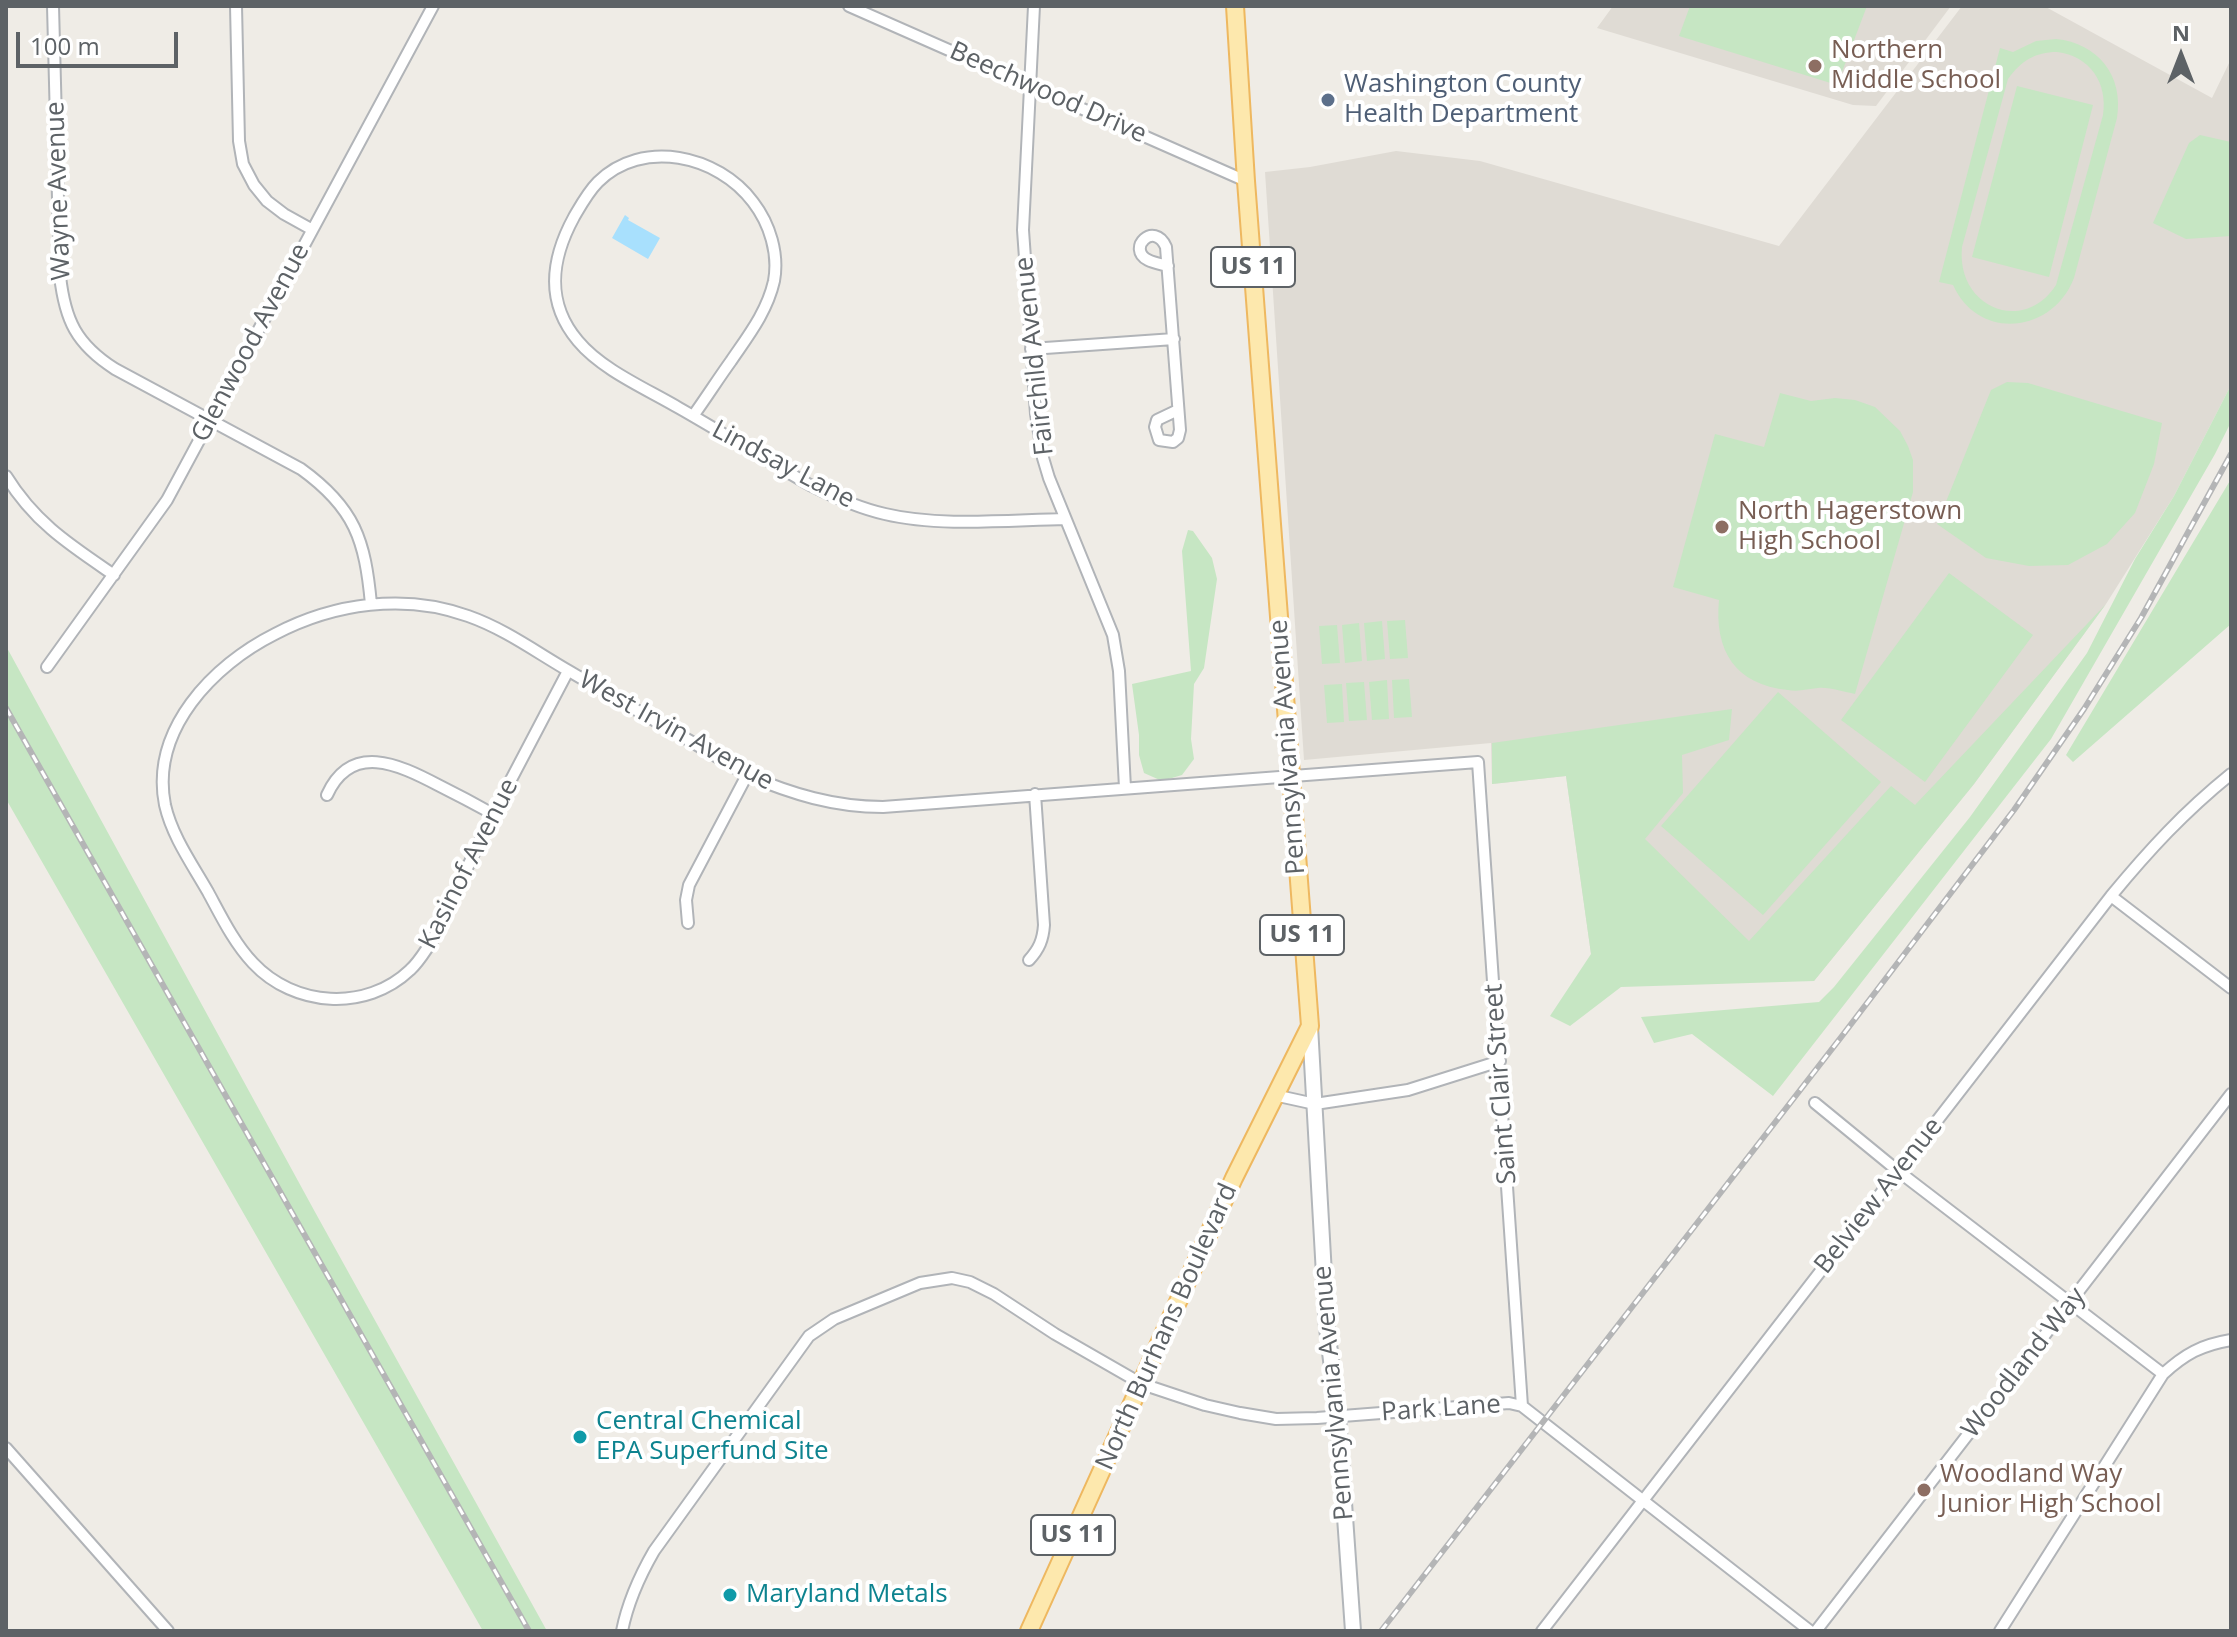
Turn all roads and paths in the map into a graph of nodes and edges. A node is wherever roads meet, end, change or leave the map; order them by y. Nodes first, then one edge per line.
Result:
1 (53, 6) edge
2 (236, 6) edge
3 (433, 6) edge
4 (849, 6) edge
5 (1034, 6) edge
6 (1235, 6) edge
7 (1030, 85) junction
8 (1246, 181) junction
9 (311, 229) junction
10 (1168, 266) dead end
11 (1174, 339) junction
12 (1031, 349) junction
13 (1178, 410) dead end
14 (693, 416) junction
15 (209, 420) junction
16 (6, 476) edge
17 (1065, 519) junction
18 (114, 575) junction
19 (371, 604) junction
20 (47, 667) dead end
21 (568, 671) junction
22 (200, 693) joint
23 (1478, 762) joint
24 (2231, 774) edge
25 (747, 775) junction
26 (1290, 776) junction
27 (1125, 788) junction
28 (1035, 794) junction
29 (327, 795) dead end
30 (493, 814) junction
31 (2111, 896) junction
32 (688, 923) dead end
33 (1029, 960) dead end
34 (2231, 988) edge
35 (1310, 1026) junction
36 (1500, 1061) junction
37 (2231, 1094) edge
38 (1274, 1095) junction
39 (1815, 1103) dead end
40 (1315, 1104) junction
41 (1898, 1171) junction
42 (2070, 1303) junction
43 (2231, 1340) edge
44 (2163, 1374) junction
45 (1142, 1384) junction
46 (1522, 1406) junction
47 (1338, 1417) junction
48 (6, 1448) edge
49 (17, 1461) junction
50 (6, 1470) edge
51 (1644, 1500) junction
52 (168, 1631) edge
53 (622, 1631) edge
54 (1029, 1631) edge
55 (1353, 1631) edge
56 (1542, 1631) edge
57 (1813, 1631) edge
58 (2000, 1631) edge

1 - 15 street, Wayne Avenue
2 - 9 street
3 - 9 street, Glenwood Avenue
4 - 7 street, Beechwood Drive
5 - 7 street, Fairchild Avenue
6 - 8 main road, Pennsylvania Avenue / US 11
7 - 8 street, Beechwood Drive
7 - 12 street, Fairchild Avenue
8 - 26 main road, Pennsylvania Avenue / US 11
9 - 15 street, Glenwood Avenue
10 - 11 street
11 - 12 street
11 - 13 street
12 - 17 street, Fairchild Avenue
14 - 14 street, Lindsay Lane
14 - 17 street, Lindsay Lane
15 - 18 street, Glenwood Avenue
15 - 19 street, Wayne Avenue
16 - 18 street
17 - 27 street, Fairchild Avenue
18 - 20 street, Glenwood Avenue
19 - 21 street, West Irvin Avenue
19 - 22 street, West Irvin Avenue
21 - 25 street, West Irvin Avenue
21 - 30 street, Kasinof Avenue
22 - 30 street, Kasinof Avenue
23 - 26 street, West Irvin Avenue
23 - 36 street, Saint Clair Street
24 - 31 street, Belview Avenue
25 - 28 street, West Irvin Avenue
25 - 32 street
26 - 27 street, West Irvin Avenue
26 - 35 main road, Pennsylvania Avenue / US 11
27 - 28 street, West Irvin Avenue
28 - 33 street
29 - 30 street
31 - 34 street
31 - 41 street, Belview Avenue
35 - 38 main road, North Burhans Boulevard / US 11
35 - 40 main road, Pennsylvania Avenue
36 - 40 street
36 - 46 street, Saint Clair Street
37 - 42 street, Woodland Way
38 - 40 street
38 - 45 main road, North Burhans Boulevard / US 11
39 - 41 street
40 - 47 main road, Pennsylvania Avenue
41 - 42 street
41 - 51 street, Belview Avenue
42 - 44 street
42 - 57 street, Woodland Way
43 - 44 street
44 - 58 street
45 - 47 street, Park Lane
45 - 53 street, Park Lane
45 - 54 main road, North Burhans Boulevard / US 11
46 - 47 street, Park Lane
46 - 51 street, Park Lane
47 - 55 main road, Pennsylvania Avenue
48 - 49 street
49 - 50 street
49 - 52 street
51 - 56 street, Belview Avenue
51 - 57 street, Park Lane

